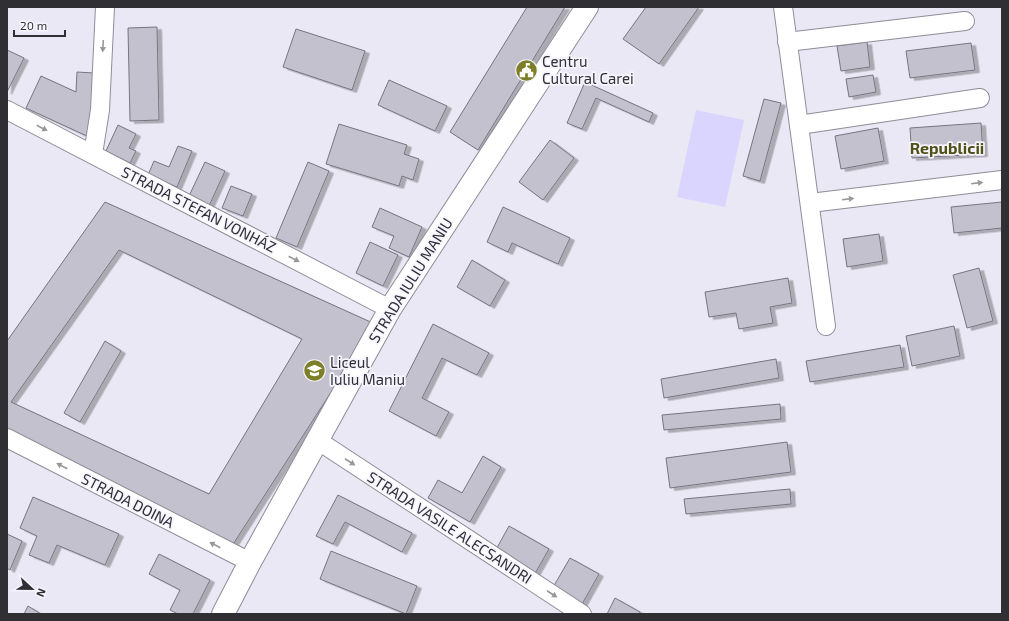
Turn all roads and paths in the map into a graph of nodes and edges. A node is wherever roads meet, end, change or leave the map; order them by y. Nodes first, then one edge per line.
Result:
1 (105, 7) edge
2 (587, 7) edge
3 (782, 7) edge
4 (965, 21) dead end
5 (787, 42) junction
6 (980, 98) dead end
7 (7, 110) edge
8 (799, 125) junction
9 (93, 154) junction
10 (1002, 180) edge
11 (810, 203) junction
12 (390, 308) junction
13 (826, 326) dead end
14 (7, 438) edge
15 (317, 440) junction
16 (250, 562) junction
17 (223, 614) edge
18 (582, 614) edge

1 -> 9 street
2 - 12 street, STRADA IULIU MANIU
3 - 5 street
4 - 5 street
5 - 8 street
6 - 8 street
7 -> 9 street, STRADA STEFAN VONHÁZ
8 - 11 street
9 -> 12 street, STRADA STEFAN VONHÁZ
11 -> 10 street
11 - 13 street
12 - 15 street, STRADA IULIU MANIU
16 -> 14 street, STRADA DOINA
15 - 16 street, STRADA IULIU MANIU
15 -> 18 street, STRADA VASILE ALECSANDRI
16 - 17 street, STRADA IULIU MANIU

